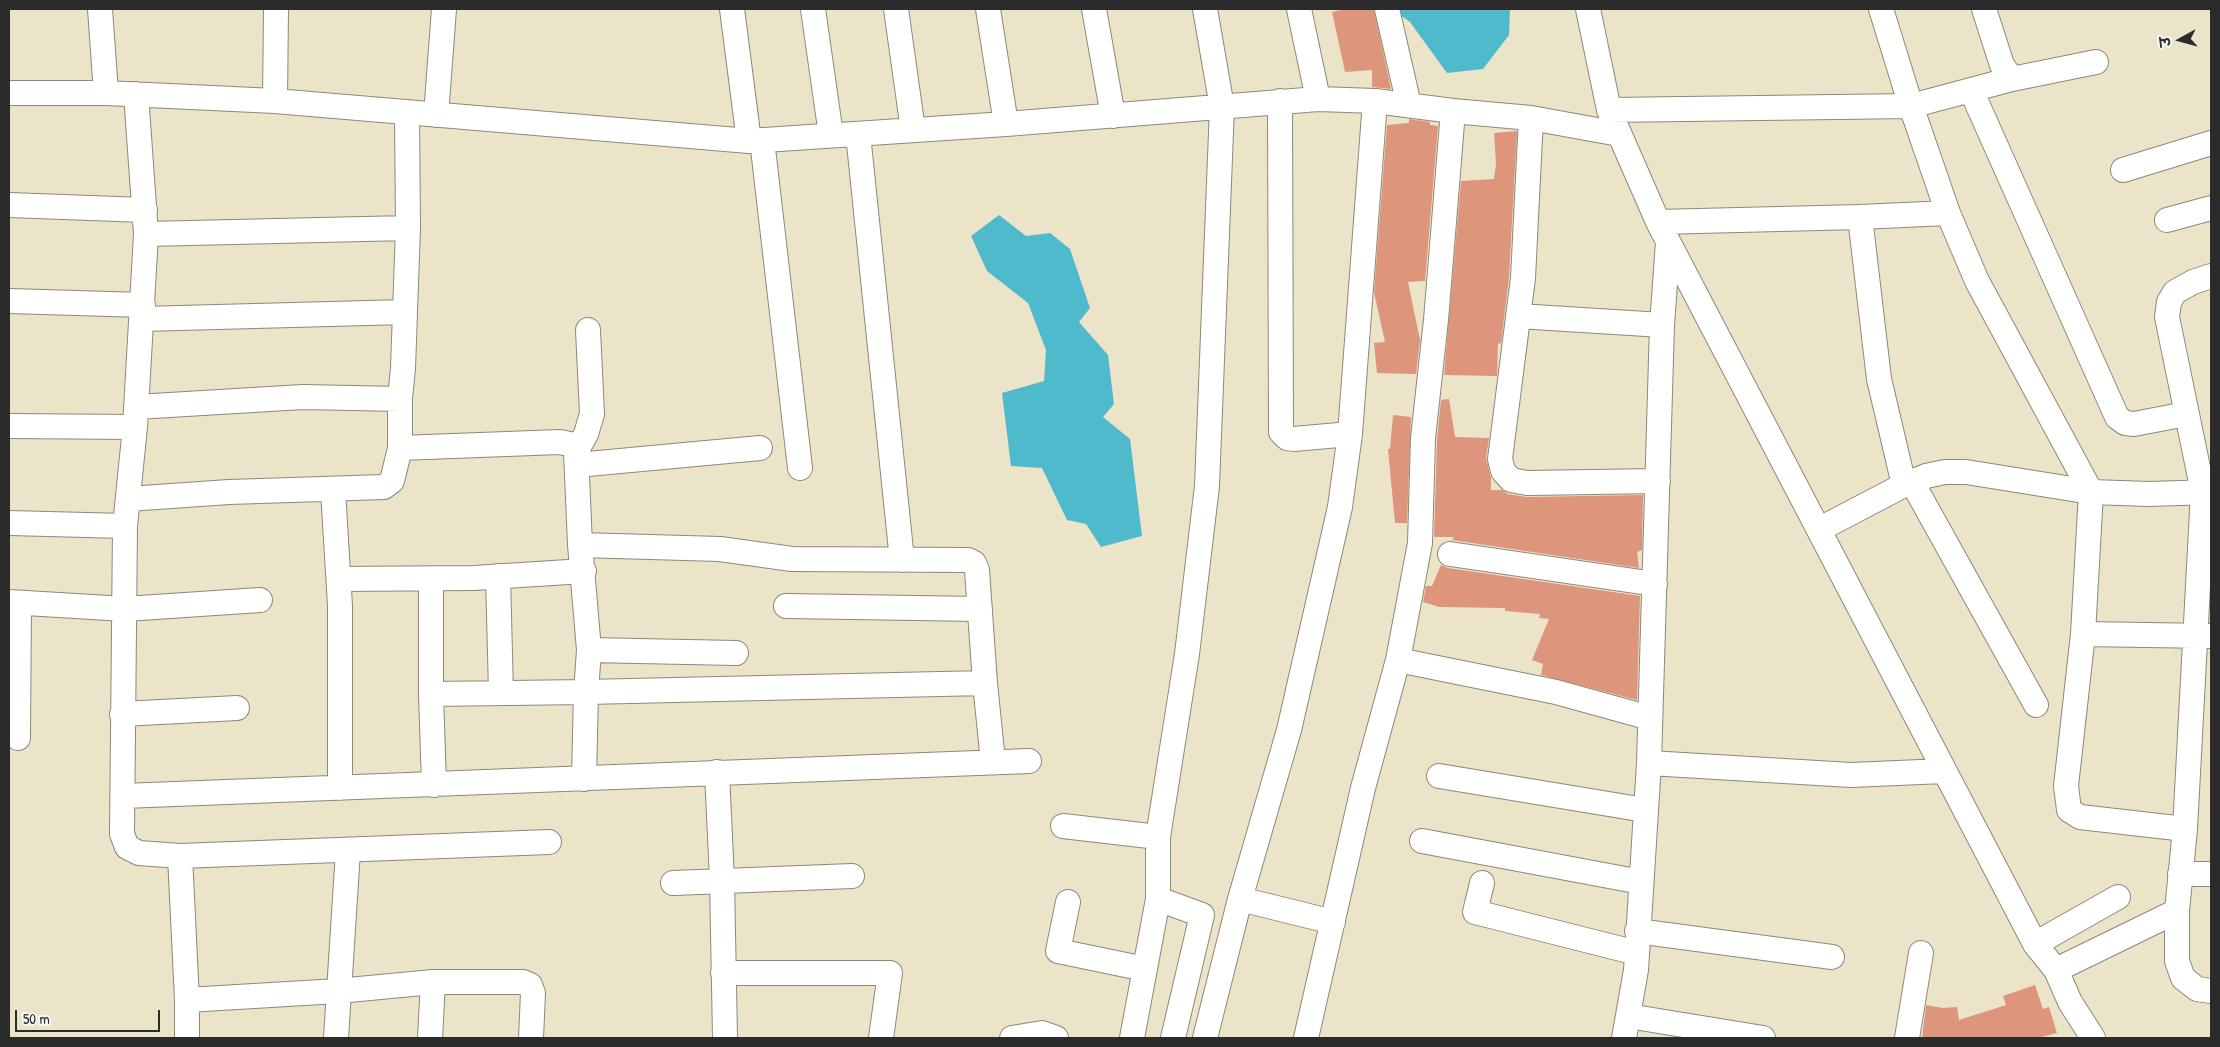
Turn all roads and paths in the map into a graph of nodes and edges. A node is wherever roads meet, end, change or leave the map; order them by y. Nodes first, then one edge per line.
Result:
1 (100, 9) edge
2 (276, 9) edge
3 (444, 9) edge
4 (732, 9) edge
5 (813, 9) edge
6 (896, 9) edge
7 (988, 9) edge
8 (1094, 9) edge
9 (1205, 9) edge
10 (1299, 9) edge
11 (1387, 9) edge
12 (1588, 9) edge
13 (1881, 9) edge
14 (1984, 9) edge
15 (2096, 62) dead end
16 (2012, 79) junction
17 (1971, 90) junction
18 (9, 93) edge
19 (106, 93) junction
20 (136, 94) junction
21 (1318, 99) junction
22 (1280, 101) junction
23 (1375, 101) junction
24 (275, 102) junction
25 (1409, 105) junction
26 (1911, 106) junction
27 (1222, 107) junction
28 (1609, 110) junction
29 (1452, 111) junction
30 (407, 112) junction
31 (436, 115) junction
32 (1112, 116) junction
33 (1531, 118) junction
34 (1006, 124) junction
35 (913, 130) junction
36 (858, 134) junction
37 (1619, 134) junction
38 (831, 135) junction
39 (756, 140) junction
40 (2211, 143) edge
41 (2123, 170) dead end
42 (9, 205) edge
43 (2211, 208) edge
44 (145, 210) junction
45 (1948, 213) junction
46 (1860, 217) junction
47 (2167, 220) dead end
48 (408, 228) junction
49 (1663, 232) junction
50 (146, 234) junction
51 (2211, 276) edge
52 (9, 301) edge
53 (142, 312) junction
54 (405, 312) junction
55 (1518, 316) junction
56 (1662, 325) junction
57 (588, 330) dead end
58 (400, 399) junction
59 (2186, 414) junction
60 (135, 417) junction
61 (9, 426) edge
62 (1350, 434) junction
63 (400, 448) junction
64 (760, 448) dead end
65 (576, 458) junction
66 (800, 468) dead end
67 (1658, 480) junction
68 (1908, 484) junction
69 (333, 490) junction
70 (2091, 492) junction
71 (2207, 492) edge
72 (128, 499) junction
73 (9, 524) edge
74 (125, 526) junction
75 (1820, 529) junction
76 (580, 544) junction
77 (1450, 554) dead end
78 (902, 560) junction
79 (584, 571) junction
80 (498, 576) junction
81 (339, 579) junction
82 (431, 579) junction
83 (1655, 584) junction
84 (260, 600) dead end
85 (14, 602) edge
86 (786, 606) dead end
87 (125, 609) junction
88 (980, 609) junction
89 (2083, 634) junction
90 (2203, 636) edge
91 (589, 650) junction
92 (736, 652) dead end
93 (1398, 660) junction
94 (984, 683) junction
95 (586, 692) junction
96 (501, 693) junction
97 (430, 694) junction
98 (2036, 705) dead end
99 (237, 708) dead end
100 (122, 714) junction
101 (1650, 718) junction
102 (18, 738) dead end
103 (1029, 760) dead end
104 (993, 762) junction
105 (1649, 763) junction
106 (1944, 771) junction
107 (717, 772) junction
108 (1439, 776) dead end
109 (584, 779) junction
110 (434, 785) junction
111 (340, 788) junction
112 (122, 796) junction
113 (1645, 810) junction
114 (1062, 826) dead end
115 (2185, 829) junction
116 (1158, 837) junction
117 (1422, 840) dead end
118 (549, 842) dead end
119 (348, 851) junction
120 (180, 856) junction
121 (2180, 874) junction
122 (2211, 874) edge
123 (852, 876) dead end
124 (722, 880) junction
125 (1641, 882) junction
126 (673, 883) dead end
127 (1482, 883) dead end
128 (2118, 898) dead end
129 (1158, 899) junction
130 (1240, 899) junction
131 (1068, 902) dead end
132 (2176, 911) junction
133 (1332, 922) junction
134 (1637, 942) junction
135 (2035, 944) junction
136 (1921, 953) dead end
137 (1832, 958) dead end
138 (1145, 969) junction
139 (2056, 970) junction
140 (723, 973) junction
141 (433, 982) junction
142 (338, 991) junction
143 (2211, 991) edge
144 (187, 1000) junction
145 (1626, 1027) edge
146 (187, 1038) edge
147 (336, 1038) edge
148 (430, 1038) edge
149 (531, 1038) edge
150 (725, 1038) edge
151 (882, 1038) edge
152 (1012, 1038) edge
153 (1056, 1038) edge
154 (1132, 1038) edge
155 (1173, 1038) edge
156 (1205, 1038) edge
157 (1306, 1038) edge
158 (1763, 1038) edge
159 (1907, 1038) edge
160 (2093, 1038) edge

1 - 19 street
2 - 24 street
3 - 31 street
4 - 39 street
5 - 38 street
6 - 35 street
7 - 34 street
8 - 32 street
9 - 27 street
10 - 21 street
11 - 25 street
12 - 28 street
13 - 26 street
14 - 16 street
15 - 16 street
16 - 17 street
17 - 26 street
17 - 59 street
18 - 19 street
19 - 20 street
20 - 24 street
20 - 44 street
21 - 22 street
21 - 23 street
22 - 27 street
22 - 62 street
23 - 25 street
23 - 62 street
24 - 30 street
25 - 29 street
26 - 28 street
26 - 45 street
27 - 32 street
27 - 116 street
28 - 37 street
29 - 33 street
29 - 93 street
30 - 31 street
30 - 48 street
31 - 39 street
32 - 34 street
33 - 37 street
33 - 55 street
34 - 35 street
35 - 36 street
36 - 38 street
36 - 78 street
37 - 49 street
38 - 39 street
39 - 66 street
40 - 41 street
42 - 44 street
43 - 47 street
44 - 50 street
45 - 46 street
45 - 70 street
46 - 49 street
46 - 68 street
48 - 50 street
48 - 54 street
49 - 56 street
49 - 75 street
50 - 53 street
51 - 59 street
52 - 53 street
53 - 54 street
53 - 60 street
54 - 58 street
55 - 56 street
55 - 67 street
56 - 67 street
57 - 65 street
58 - 60 street
58 - 63 street
59 - 71 street
60 - 61 street
60 - 72 street
62 - 130 street
63 - 65 street
63 - 69 street
64 - 65 street
65 - 76 street
67 - 83 street
68 - 70 street
68 - 75 street
68 - 98 street
69 - 72 street
69 - 81 street
70 - 71 street
70 - 89 street
71 - 90 street
72 - 74 street
73 - 74 street
74 - 87 street
75 - 106 street
76 - 78 street
76 - 79 street
77 - 83 street
78 - 88 street
79 - 80 street
79 - 91 street
80 - 82 street
80 - 96 street
81 - 82 street
81 - 111 street
82 - 97 street
83 - 101 street
84 - 87 street
85 - 87 street
85 - 102 street
86 - 88 street
87 - 100 street
88 - 94 street
89 - 90 street
89 - 115 street
90 - 115 street
91 - 92 street
91 - 95 street
93 - 101 street
93 - 133 street
94 - 95 street
94 - 104 street
95 - 96 street
95 - 109 street
96 - 97 street
97 - 110 street
99 - 100 street
100 - 112 street
101 - 105 street
103 - 104 street
104 - 107 street
105 - 106 street
105 - 113 street
106 - 135 street
107 - 109 street
107 - 124 street
108 - 113 street
109 - 110 street
110 - 111 street
111 - 112 street
112 - 120 street
113 - 125 street
114 - 116 street
115 - 121 street
116 - 129 street
117 - 125 street
118 - 119 street
119 - 120 street
119 - 142 street
120 - 144 street
121 - 122 street
121 - 132 street
123 - 124 street
124 - 126 street
124 - 140 street
125 - 134 street
127 - 134 street
128 - 135 street
129 - 138 street
129 - 155 street
130 - 133 street
130 - 156 street
131 - 138 street
132 - 139 street
132 - 143 street
133 - 157 street
134 - 137 street
134 - 145 street
135 - 139 street
136 - 159 street
138 - 154 street
139 - 160 street
140 - 150 street
140 - 151 street
141 - 142 street
141 - 148 street
141 - 149 street
142 - 144 street
142 - 147 street
144 - 146 street
145 - 158 street
152 - 153 street

